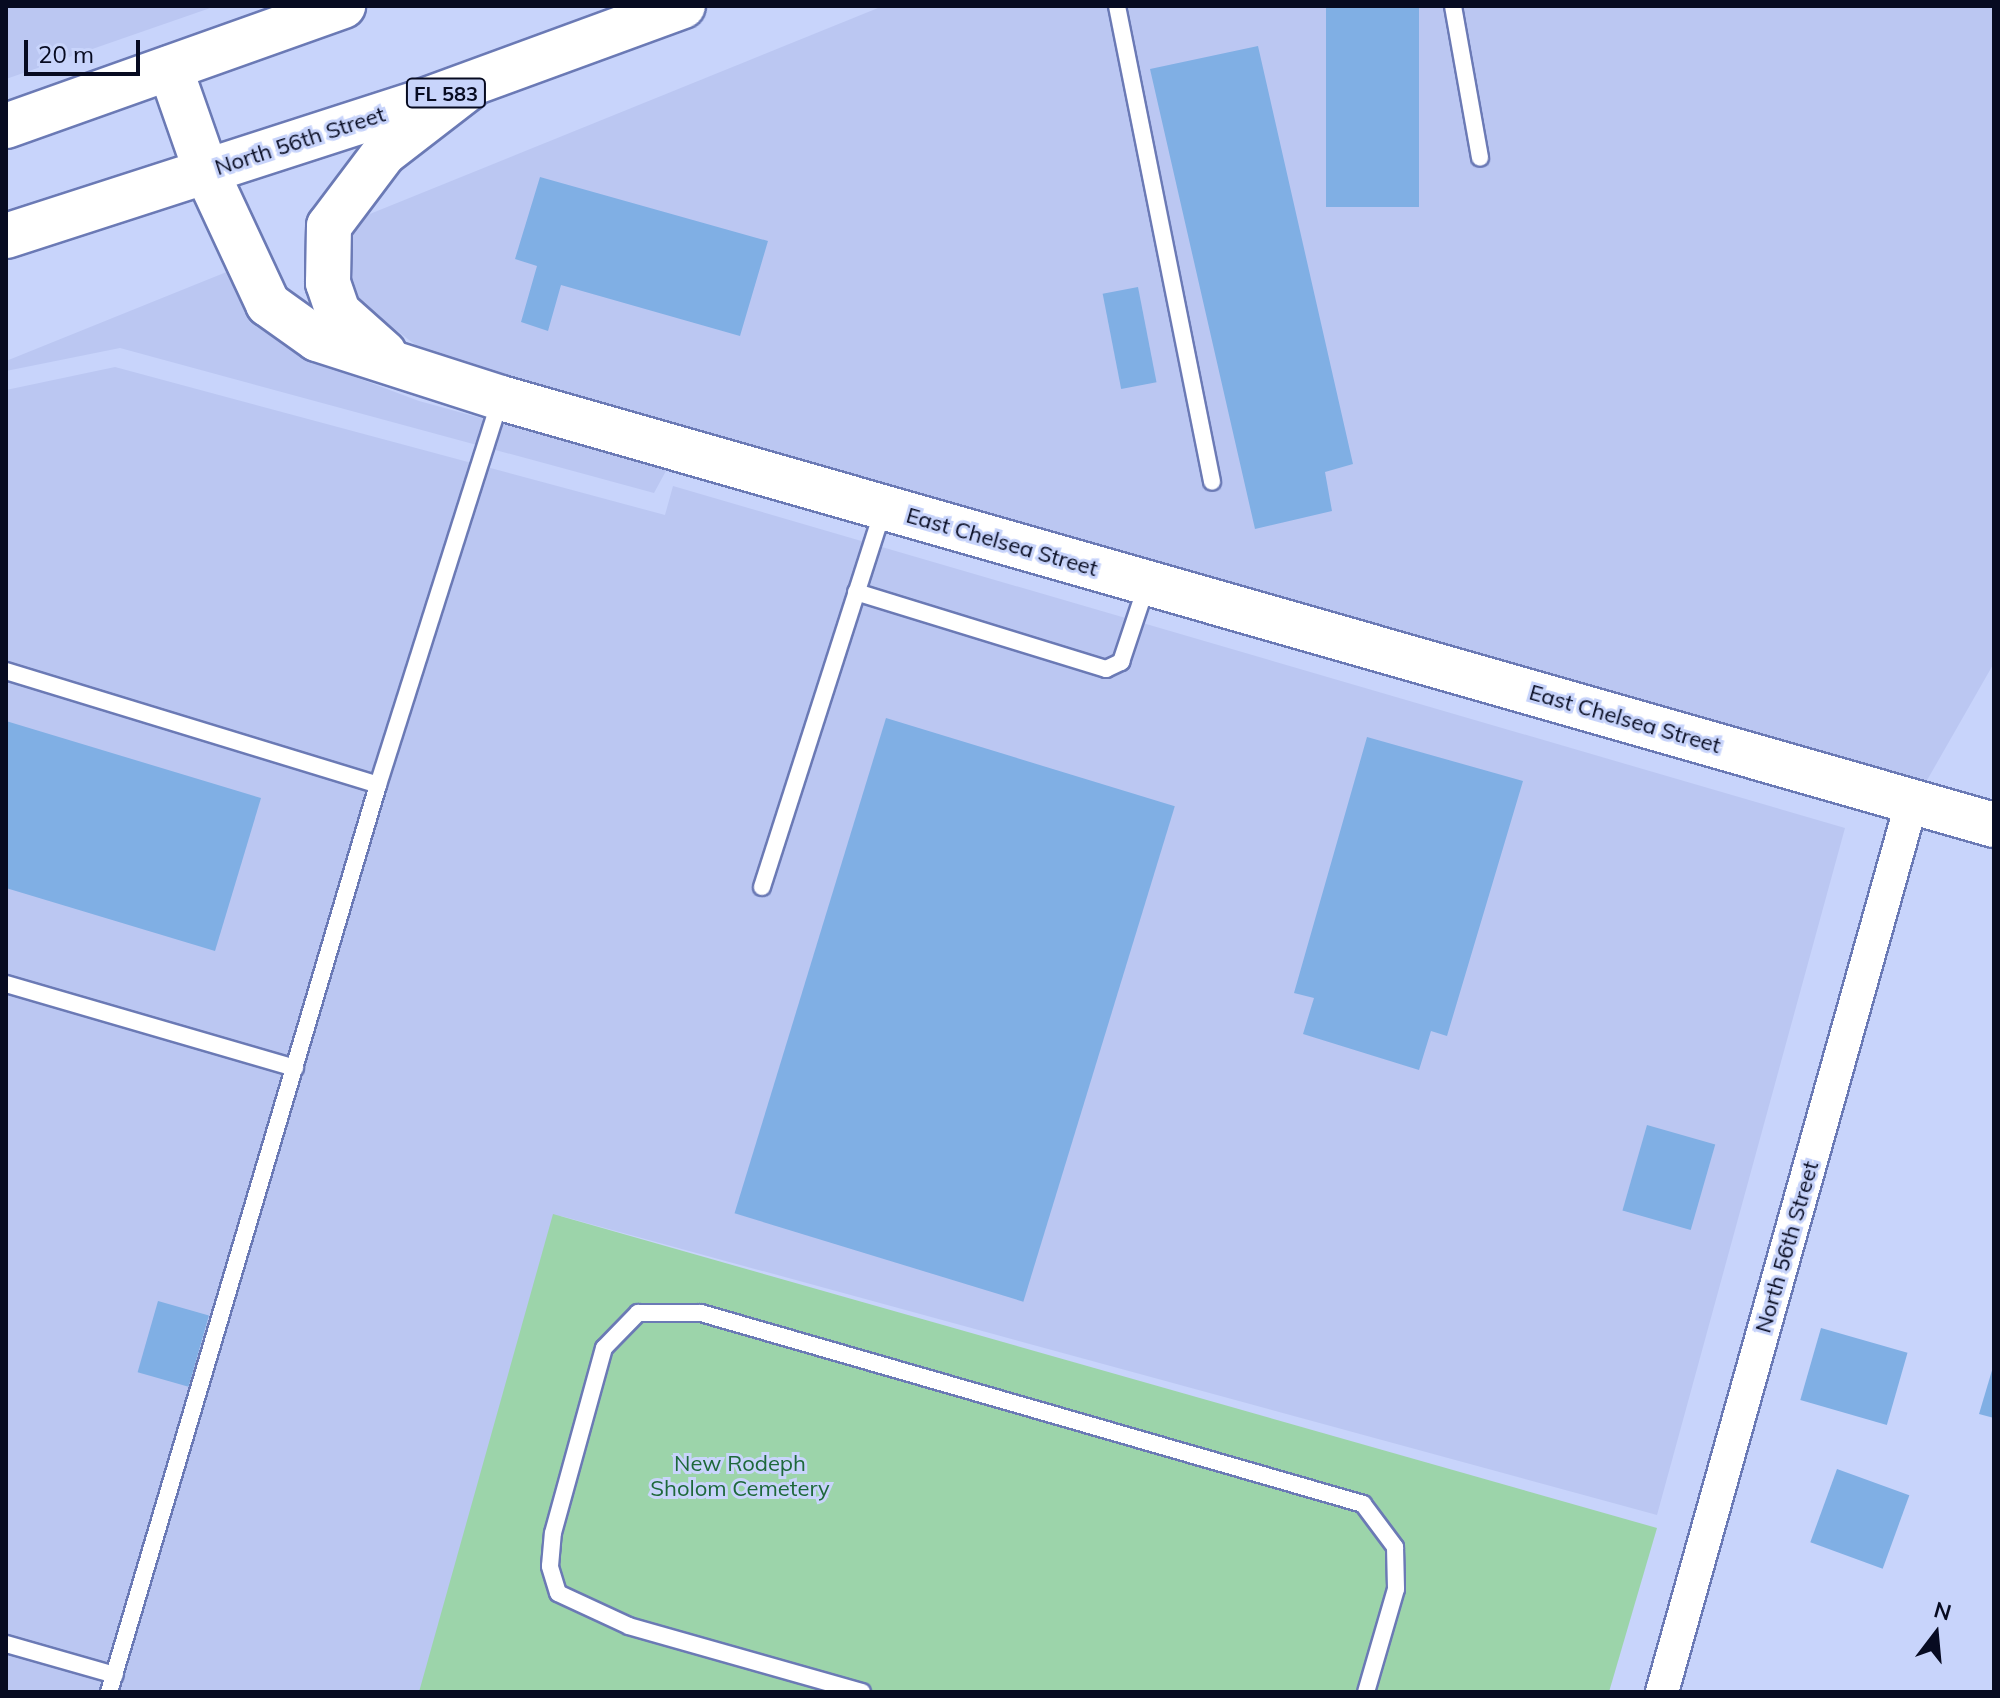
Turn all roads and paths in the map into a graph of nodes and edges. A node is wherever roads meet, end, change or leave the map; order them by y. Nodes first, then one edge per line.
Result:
1 (343, 6) edge
2 (683, 6) edge
3 (1117, 6) edge
4 (1453, 6) edge
5 (170, 68) junction
6 (478, 81) junction
7 (6, 126) edge
8 (1480, 158) dead end
9 (206, 171) junction
10 (6, 236) edge
11 (413, 371) junction
12 (501, 398) junction
13 (1212, 482) dead end
14 (883, 508) junction
15 (1148, 583) junction
16 (856, 592) junction
17 (6, 671) edge
18 (378, 785) junction
19 (1912, 801) junction
20 (1994, 825) edge
21 (762, 887) dead end
22 (6, 984) edge
23 (295, 1068) junction
24 (6, 1644) edge
25 (115, 1675) junction
26 (109, 1692) edge
27 (862, 1692) edge
28 (1366, 1692) edge
29 (1662, 1692) edge

1 - 5 street
2 - 6 street, North 56th Street / FL 583
3 - 13 lane
4 - 8 lane
5 - 7 street
5 - 9 street, East Chelsea Street
6 - 9 street, North 56th Street / FL 583
6 - 11 street
9 - 10 street, North 56th Street / FL 583
9 - 11 street, East Chelsea Street
11 - 12 street, East Chelsea Street
12 - 14 street, East Chelsea Street
12 - 18 lane
14 - 15 street, East Chelsea Street
14 - 16 lane
15 - 16 lane
15 - 19 street, East Chelsea Street
16 - 21 lane
17 - 18 lane
18 - 23 lane
19 - 20 street, East Chelsea Street
19 - 29 street, North 56th Street
22 - 23 lane
23 - 25 lane
24 - 25 lane
25 - 26 lane
27 - 28 lane

